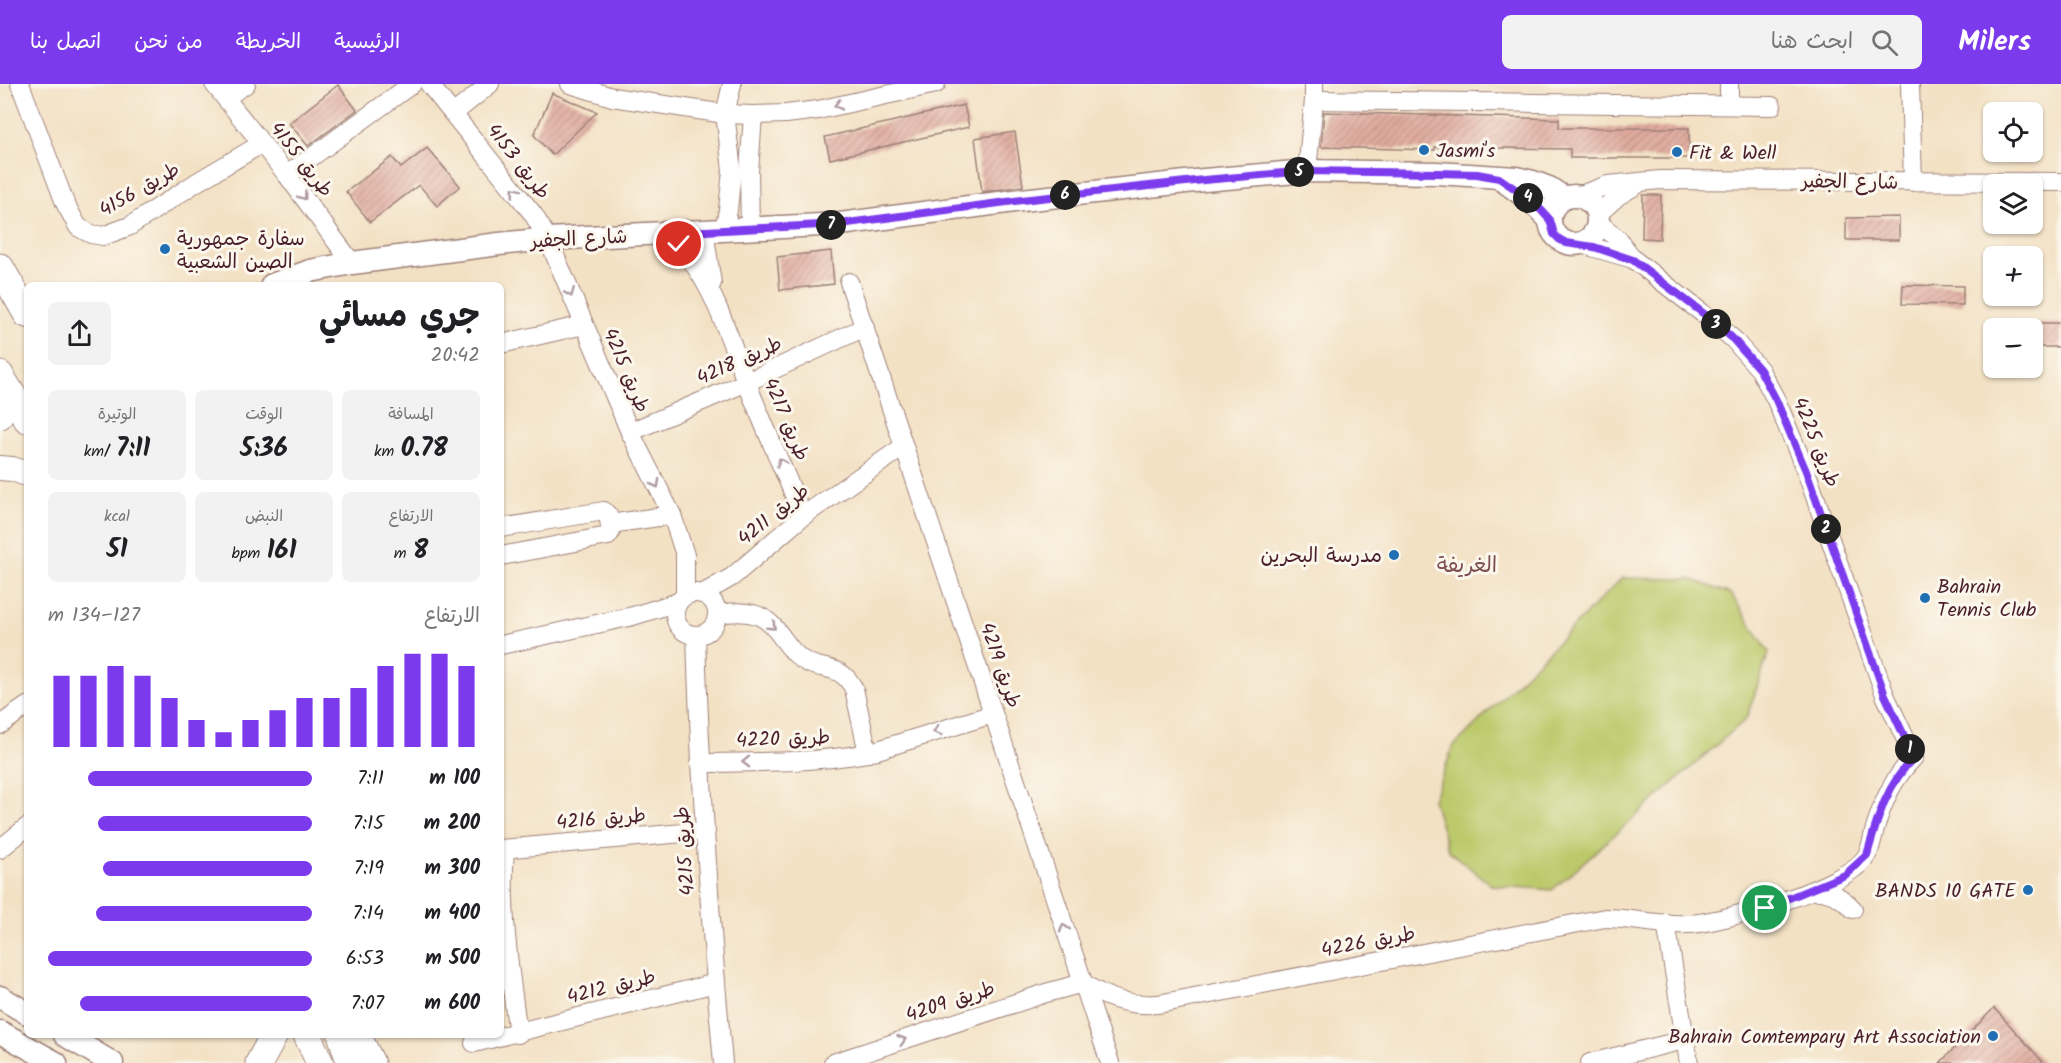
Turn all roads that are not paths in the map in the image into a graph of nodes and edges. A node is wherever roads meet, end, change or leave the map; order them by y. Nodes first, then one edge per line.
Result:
1 (20, 84) edge
2 (246, 84) edge
3 (412, 84) edge
4 (429, 84) edge
5 (490, 84) edge
6 (570, 84) edge
7 (732, 84) edge
8 (936, 84) edge
9 (1729, 84) edge
10 (1911, 84) edge
11 (220, 91) edge
12 (1314, 92) edge
13 (1729, 105) junction
14 (1773, 106) dead end
15 (453, 114) junction
16 (725, 114) junction
17 (753, 115) junction
18 (261, 144) junction
19 (741, 171) junction
20 (1307, 171) junction
21 (287, 175) junction
22 (1499, 178) junction
23 (1913, 182) junction
24 (2061, 182) edge
25 (1640, 183) junction
26 (1571, 197) junction
27 (1598, 218) junction
28 (1550, 220) junction
29 (750, 229) junction
30 (714, 230) junction
31 (668, 233) junction
32 (548, 239) junction
33 (1581, 244) junction
34 (0, 258) edge
35 (1633, 260) junction
36 (352, 263) junction
37 (0, 267) edge
38 (281, 282) edge
39 (849, 282) dead end
40 (24, 287) edge
41 (718, 305) junction
42 (24, 309) edge
43 (584, 325) junction
44 (865, 327) junction
45 (504, 343) edge
46 (4, 382) edge
47 (747, 382) junction
48 (24, 414) edge
49 (0, 417) edge
50 (630, 432) junction
51 (903, 447) junction
52 (0, 468) edge
53 (24, 473) edge
54 (672, 515) junction
55 (803, 516) junction
56 (610, 524) junction
57 (504, 528) edge
58 (504, 555) edge
59 (732, 577) junction
60 (689, 597) junction
61 (717, 611) junction
62 (633, 616) junction
63 (678, 625) junction
64 (696, 635) junction
65 (504, 644) edge
66 (24, 708) edge
67 (993, 714) junction
68 (1, 723) edge
69 (868, 753) junction
70 (1914, 757) joint
71 (700, 763) junction
72 (24, 829) edge
73 (706, 831) junction
74 (0, 849) edge
75 (504, 849) edge
76 (1805, 892) junction
77 (504, 903) edge
78 (1854, 909) dead end
79 (1666, 923) junction
80 (716, 983) junction
81 (1083, 983) junction
82 (0, 997) edge
83 (24, 1011) edge
84 (0, 1032) edge
85 (518, 1034) junction
86 (504, 1037) edge
87 (70, 1038) edge
88 (272, 1038) edge
89 (308, 1038) edge
90 (345, 1038) edge
91 (358, 1038) edge
92 (500, 1038) edge
93 (1684, 1040) junction
94 (474, 1044) dead end
95 (843, 1062) edge
96 (56, 1063) edge
97 (112, 1063) edge
98 (259, 1063) edge
99 (320, 1063) edge
100 (353, 1063) edge
101 (371, 1063) edge
102 (723, 1063) edge
103 (1110, 1063) edge
104 (1590, 1063) edge
105 (1689, 1063) edge

1 - 18 street, طريق 4156
2 - 11 street
3 - 21 street
4 - 15 street, طريق 4153
5 - 15 street
6 - 16 street
7 - 16 street
8 -> 17 street
9 - 13 street
10 - 23 street
11 - 18 street, طريق 4155
12 - 13 street
12 - 20 street
13 - 14 street
32 -> 15 street, طريق 4153
16 - 17 street
16 - 19 street
17 - 19 street
18 - 21 street, طريق 4155
19 - 29 street
19 - 30 street
20 - 22 street, شارع الجفير
20 - 29 street, شارع الجفير
21 -> 36 street, طريق 4155
22 - 26 street, شارع الجفير
22 - 28 street, شارع الجفير
23 - 24 street, شارع الجفير
23 - 25 street, شارع الجفير
25 - 26 street, شارع الجفير
25 - 27 street, شارع الجفير
26 - 27 street
26 - 28 street
27 - 33 street
27 - 35 street, طريق 4225
28 - 33 street
29 - 30 street, شارع الجفير
30 - 31 street, شارع الجفير
30 - 41 street, طريق 4217
31 - 32 street, شارع الجفير
31 - 41 street, طريق 4217
32 - 36 street, شارع الجفير
32 -> 43 street, طريق 4215
33 - 35 street, طريق 4225
34 - 40 main road
35 - 70 street, طريق 4225
36 - 38 street, شارع الجفير
37 - 42 main road
39 - 44 street, طريق 4219
41 - 47 street, طريق 4217
43 - 45 street
43 - 50 street, طريق 4215
44 - 47 street, طريق 4218
44 - 51 street, طريق 4219
46 - 48 main road
46 - 49 main road
47 - 50 street, طريق 4218
55 -> 47 street, طريق 4217
50 -> 54 street, طريق 4215
51 - 55 street, طريق 4211
51 - 67 street, طريق 4219
52 - 53 main road
54 - 56 street
54 - 60 street, طريق 4215
55 - 59 street, طريق 4211
56 - 57 street
56 - 58 street
59 - 60 street, طريق 4211
59 - 61 street, طريق 4211
60 - 61 street
60 - 62 street, طريق 4211
60 - 63 street
61 - 64 street
61 -> 69 street
62 - 63 street, طريق 4211
62 - 65 street, طريق 4211
63 - 64 street
64 - 71 street, طريق 4215
66 - 68 street
67 -> 69 street, طريق 4220
81 -> 67 street, طريق 4219
69 -> 71 street, طريق 4220
70 - 76 street, طريق 4226
71 - 73 street, طريق 4215
72 - 74 street
73 - 75 street, طريق 4216
73 - 80 street, طريق 4215
76 - 78 street, طريق 4226
76 - 79 street, طريق 4226
77 - 85 street
79 - 81 street, طريق 4226
79 - 93 street
80 - 85 street, طريق 4212
80 - 102 street, طريق 4215
95 -> 81 street, طريق 4209
81 - 103 street, طريق 4219
82 - 83 street
84 - 96 street
85 - 86 street, طريق 4212
87 - 97 street
88 - 98 main road
89 - 99 main road
90 - 100 highway
91 - 101 main road
92 - 94 street, طريق 4212
93 - 104 street
93 - 105 street

